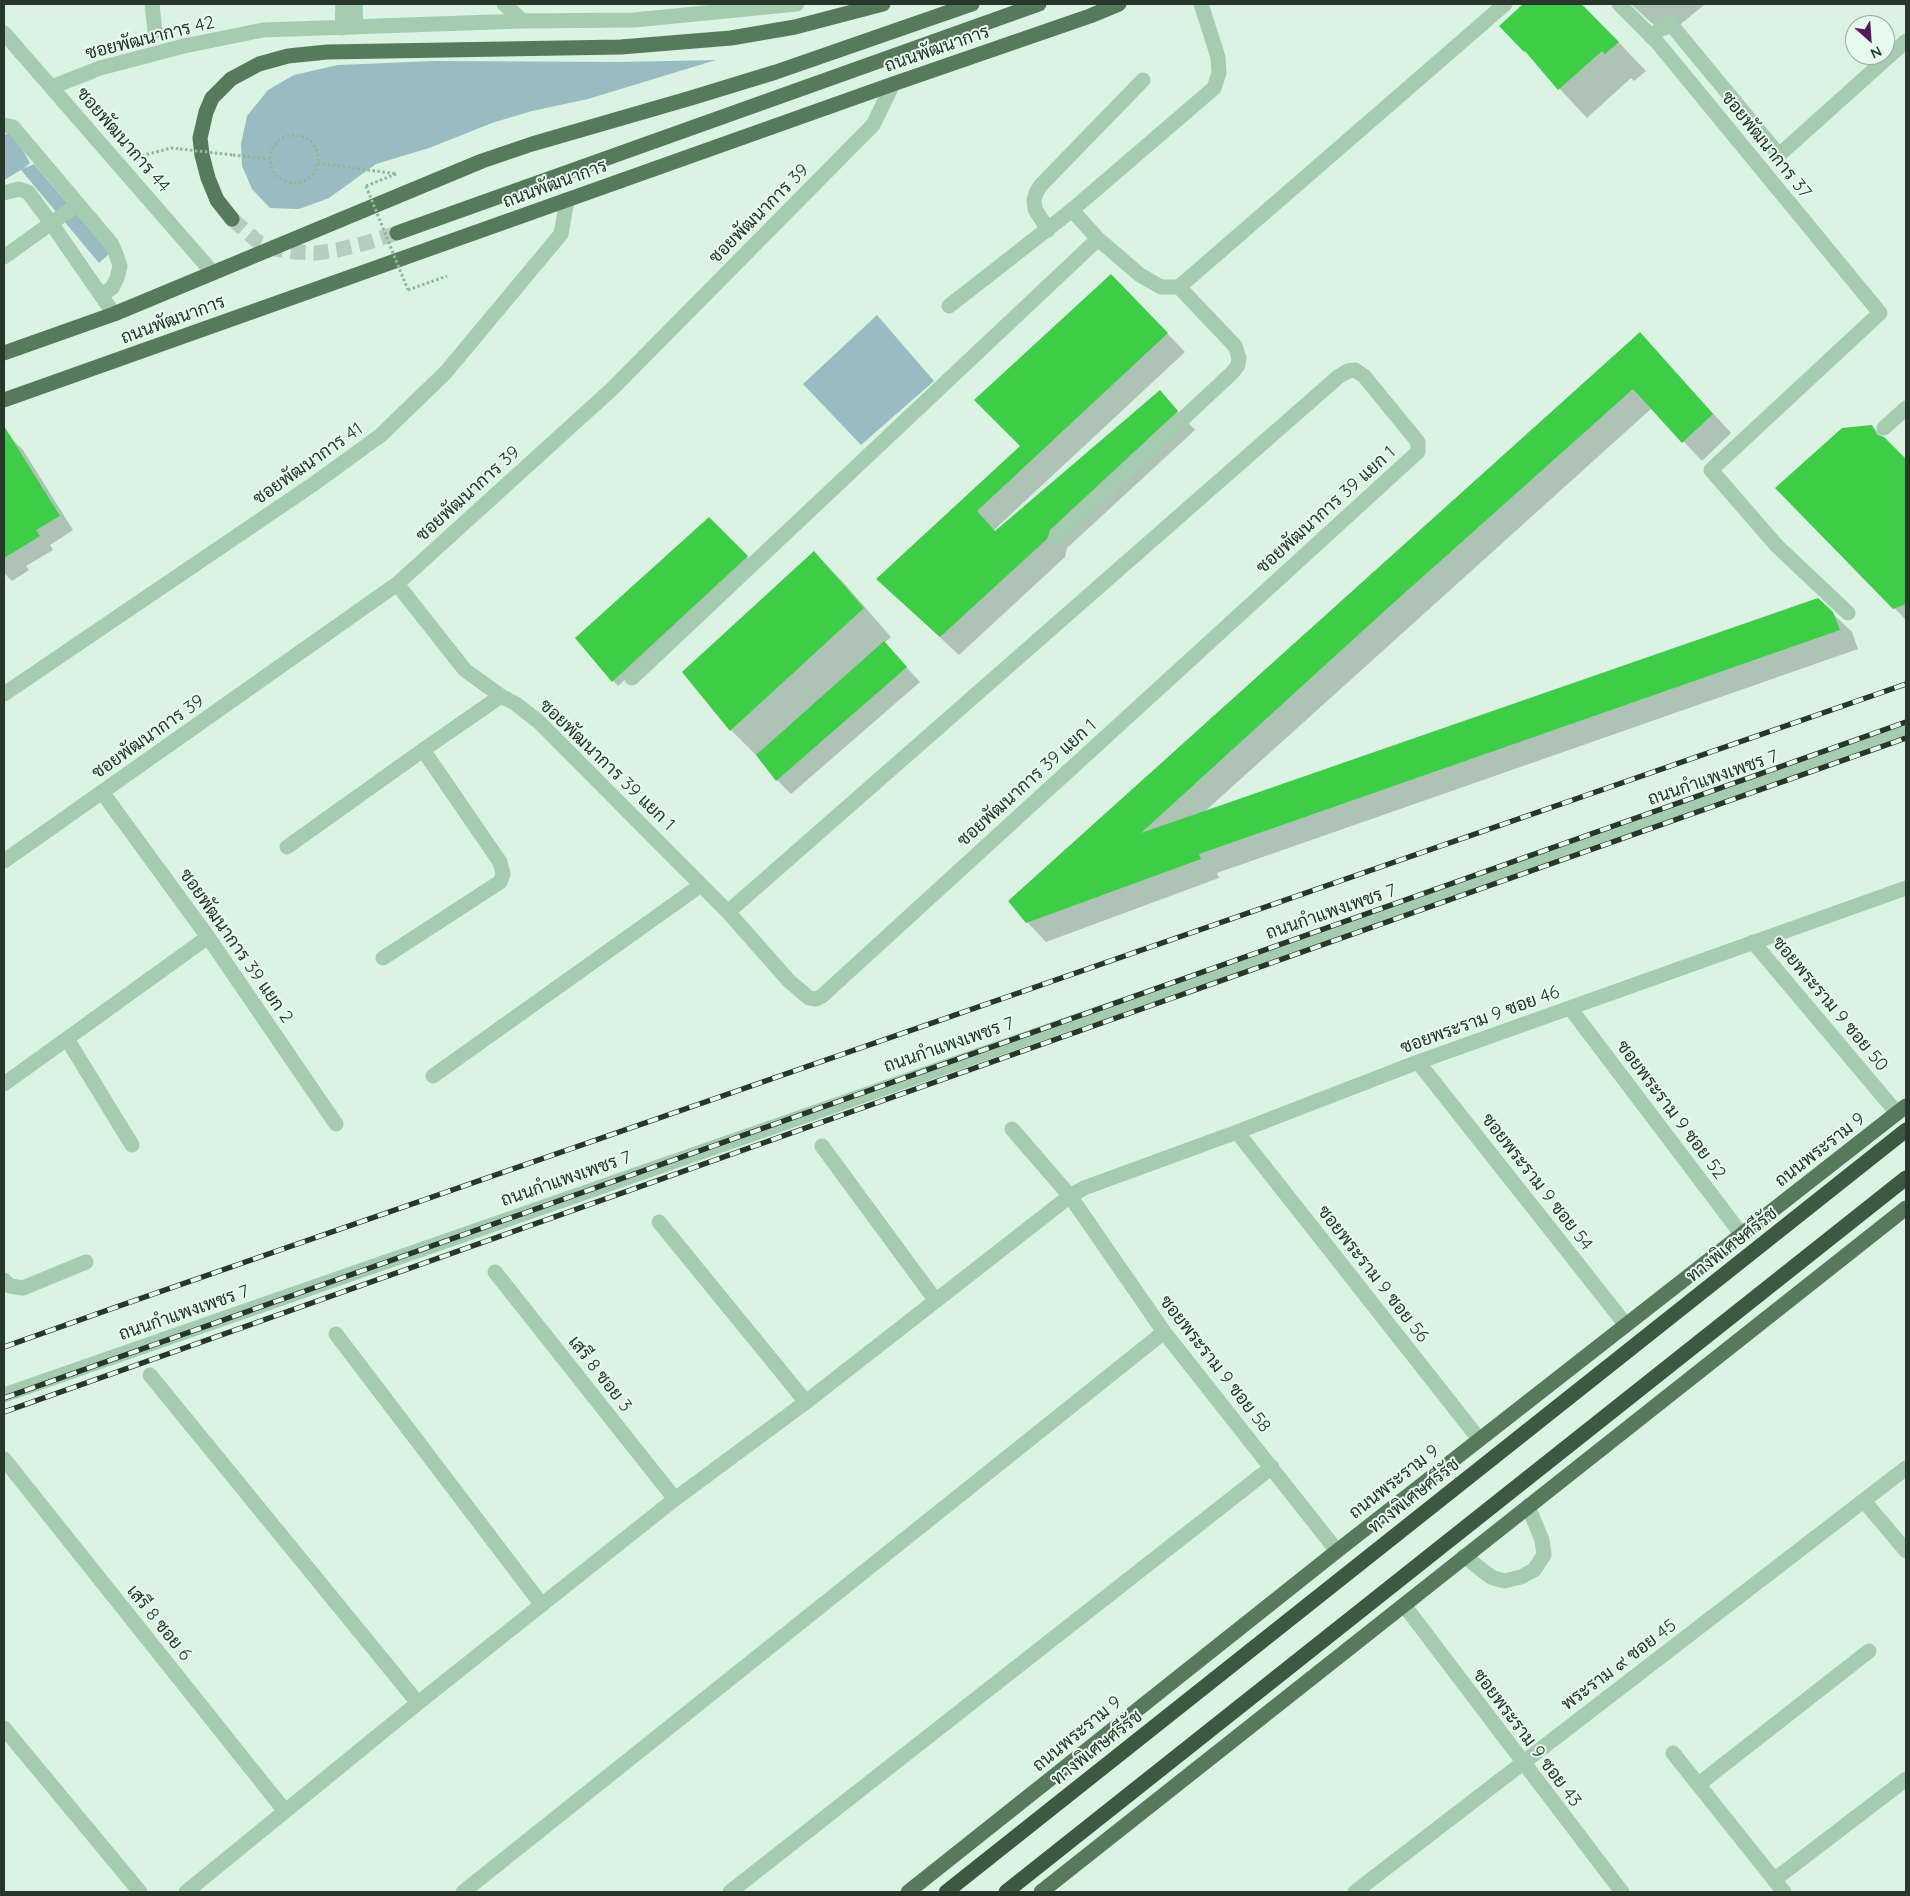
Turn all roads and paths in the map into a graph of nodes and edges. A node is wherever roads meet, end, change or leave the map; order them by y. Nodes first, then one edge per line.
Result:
1 (152, 4) edge
2 (343, 4) edge
3 (355, 4) edge
4 (797, 4) edge
5 (883, 4) edge
6 (972, 4) edge
7 (1039, 4) edge
8 (1119, 4) edge
9 (1201, 4) edge
10 (1505, 4) edge
11 (1619, 4) edge
12 (508, 5) edge
13 (523, 21) junction
14 (349, 27) junction
15 (155, 31) dead end
16 (4, 33) edge
17 (1649, 35) junction
18 (1906, 41) edge
19 (1143, 80) dead end
20 (893, 84) junction
21 (52, 86) junction
22 (4, 125) edge
23 (270, 159) junction
24 (117, 162) junction
25 (318, 163) junction
26 (4, 193) edge
27 (567, 200) junction
28 (78, 204) junction
29 (1072, 210) junction
30 (232, 220) tunnel mouth
31 (51, 223) junction
32 (1048, 230) junction
33 (397, 233) tunnel mouth
34 (1098, 239) junction
35 (4, 256) edge
36 (213, 273) junction
37 (447, 276) dead end
38 (1179, 287) junction
39 (101, 295) junction
40 (950, 306) dead end
41 (114, 314) junction
42 (4, 353) edge
43 (4, 400) edge
44 (1906, 408) edge
45 (1884, 428) dead end
46 (1056, 537) dead end
47 (397, 584) junction
48 (1848, 613) dead end
49 (632, 678) dead end
50 (4, 694) edge
51 (501, 696) junction
52 (1906, 732) edge
53 (423, 750) junction
54 (102, 792) junction
55 (286, 847) dead end
56 (4, 861) edge
57 (701, 884) junction
58 (1906, 888) edge
59 (728, 912) junction
60 (208, 937) junction
61 (1753, 942) junction
62 (383, 958) dead end
63 (1570, 1008) junction
64 (67, 1039) junction
65 (1418, 1062) junction
66 (433, 1076) dead end
67 (4, 1084) edge
68 (1902, 1109) edge
69 (336, 1124) dead end
70 (1012, 1129) dead end
71 (1906, 1130) edge
72 (1237, 1132) junction
73 (132, 1145) dead end
74 (822, 1146) dead end
75 (1906, 1178) edge
76 (1070, 1196) junction
77 (1906, 1208) edge
78 (659, 1222) dead end
79 (1742, 1235) junction
80 (86, 1262) dead end
81 (495, 1272) dead end
82 (4, 1280) edge
83 (936, 1301) junction
84 (1626, 1325) junction
85 (1164, 1332) junction
86 (336, 1334) dead end
87 (150, 1375) dead end
88 (4, 1396) edge
89 (806, 1402) junction
90 (1480, 1439) junction
91 (4, 1458) edge
92 (1272, 1467) junction
93 (1906, 1468) edge
94 (675, 1499) junction
95 (1864, 1501) junction
96 (1528, 1506) junction
97 (1337, 1550) junction
98 (1906, 1551) edge
99 (1464, 1556) junction
100 (542, 1605) junction
101 (1404, 1605) junction
102 (1869, 1652) dead end
103 (418, 1703) junction
104 (4, 1728) edge
105 (1673, 1753) dead end
106 (1522, 1762) junction
107 (1906, 1779) edge
108 (1699, 1784) junction
109 (285, 1810) junction
110 (1774, 1880) junction
111 (203, 1887) edge
112 (140, 1892) edge
113 (186, 1892) edge
114 (463, 1892) edge
115 (730, 1892) edge
116 (908, 1892) edge
117 (946, 1892) edge
118 (1006, 1892) edge
119 (1041, 1892) edge
120 (1355, 1892) edge
121 (1622, 1892) edge
122 (1784, 1892) edge

1 - 15 street
2 - 14 street
3 - 14 street
4 - 13 street, ซอยพัฒนาการ 42
5 - 30 main road
6 - 36 main road, ถนนพัฒนาการ
7 - 33 main road
8 - 20 main road, ถนนพัฒนาการ
9 - 29 street
10 - 38 street
11 - 17 street, ซอยพัฒนาการ 37
12 - 13 street
13 - 14 street, ซอยพัฒนาการ 42
14 - 21 street, ซอยพัฒนาการ 42
16 - 21 street, ซอยพัฒนาการ 44
17 - 18 street
17 - 48 street, ซอยพัฒนาการ 37
19 - 32 street
20 - 27 main road, ถนนพัฒนาการ
20 - 47 street, ซอยพัฒนาการ 39
21 - 24 street, ซอยพัฒนาการ 44
22 - 28 street
23 - 24 path, bridge
23 - 25 path
23 - 25 path
24 - 36 street, ซอยพัฒนาการ 44
25 - 37 path, bridge
26 - 31 street
27 - 43 main road, ถนนพัฒนาการ
27 - 50 street, ซอยพัฒนาการ 41
28 - 31 street
28 - 39 street
29 - 32 street
29 - 34 street
31 - 35 street
31 - 39 street
32 - 40 street
34 - 38 street
34 - 49 street
36 - 41 main road, ถนนพัฒนาการ
38 - 46 street
39 - 41 street
41 - 42 main road, ถนนพัฒนาการ
44 - 45 street
47 - 51 street, ซอยพัฒนาการ 39 แยก 1
47 - 54 street, ซอยพัฒนาการ 39
51 - 53 street
51 - 57 street, ซอยพัฒนาการ 39 แยก 1
52 - 88 street, ถนนกำแพงเพชร 7
53 - 55 street
53 - 62 street
54 - 56 street, ซอยพัฒนาการ 39
54 - 60 street, ซอยพัฒนาการ 39 แยก 2
57 - 59 street, ซอยพัฒนาการ 39 แยก 1
57 - 66 street
58 - 61 street, ซอยพระราม 9 ซอย 46
59 - 59 street, ซอยพัฒนาการ 39 แยก 1
60 - 64 street
60 - 69 street, ซอยพัฒนาการ 39 แยก 2
61 - 63 street, ซอยพระราม 9 ซอย 46
61 - 68 street, ซอยพระราม 9 ซอย 50
63 - 65 street, ซอยพระราม 9 ซอย 46
63 - 79 street, ซอยพระราม 9 ซอย 52
64 - 67 street
64 - 73 street
65 - 72 street, ซอยพระราม 9 ซอย 46
65 - 84 street, ซอยพระราม 9 ซอย 54
68 - 79 main road, ถนนพระราม 9
70 - 76 street, ซอยพระราม 9 ซอย 58
71 - 117 highway, ทางพิเศษศรีรัช
72 - 76 street, ซอยพระราม 9 ซอย 46
72 - 90 street, ซอยพระราม 9 ซอย 56
74 - 83 street
75 - 118 highway
76 - 83 street, ซอยพระราม 9 ซอย 46
76 - 85 street, ซอยพระราม 9 ซอย 58
77 - 96 main road
78 - 89 street
79 - 84 main road, ถนนพระราม 9
80 - 82 street
81 - 94 street, เสรี 8 ซอย 3
83 - 89 street, ซอยพระราม 9 ซอย 46
84 - 90 main road, ถนนพระราม 9
85 - 92 street, ซอยพระราม 9 ซอย 58
85 - 114 street
86 - 100 street
87 - 103 street
89 - 94 street, ซอยพระราม 9 ซอย 46
90 - 97 main road, ถนนพระราม 9
91 - 109 street, เสรี 8 ซอย 6
92 - 97 street, ซอยพระราม 9 ซอย 58
92 - 115 street
93 - 95 street, พระราม ๙ ซอย 45
94 - 100 street, ซอยพระราม 9 ซอย 46
95 - 98 street
95 - 106 street, พระราม ๙ ซอย 45
96 - 99 main road
96 - 99 street
97 - 116 main road, ถนนพระราม 9
99 - 101 main road
100 - 103 street, ซอยพระราม 9 ซอย 46
101 - 106 street, ซอยพระราม 9 ซอย 43
101 - 119 main road
102 - 108 street
103 - 109 street, ซอยพระราม 9 ซอย 46
104 - 112 street
105 - 108 street
106 - 120 street, พระราม ๙ ซอย 45
106 - 121 street, ซอยพระราม 9 ซอย 43
107 - 110 street
108 - 110 street
109 - 111 street, ซอยพระราม 9 ซอย 46
110 - 122 street
111 - 113 street, ซอยพระราม 9 ซอย 46

